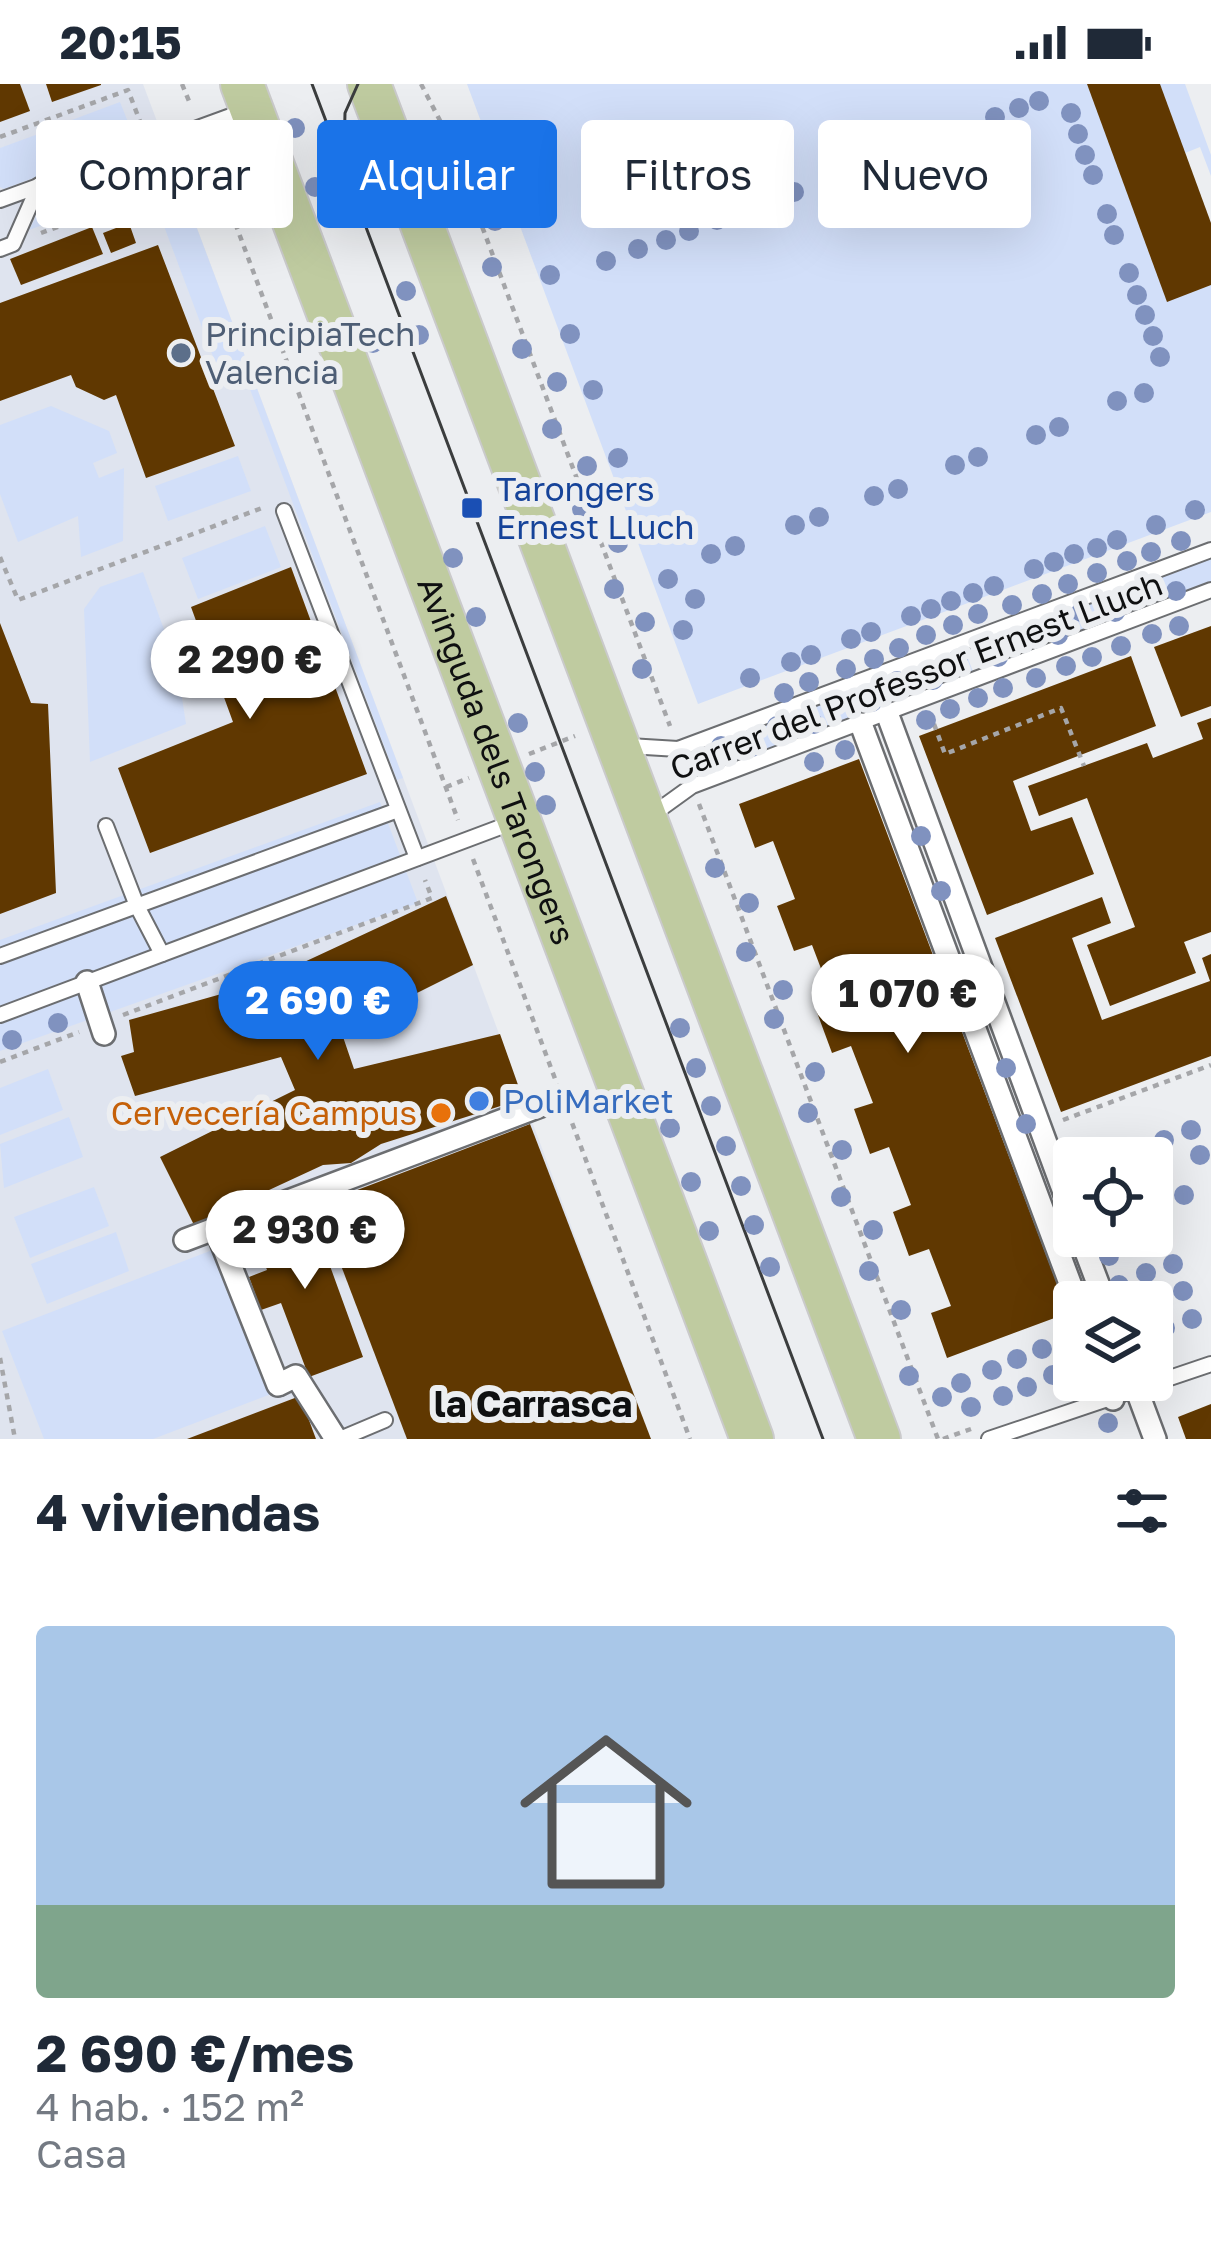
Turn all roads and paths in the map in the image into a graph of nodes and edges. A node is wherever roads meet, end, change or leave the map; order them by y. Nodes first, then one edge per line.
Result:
1 (182, 84) edge
2 (369, 84) edge
3 (421, 84) edge
4 (128, 90) dead end
5 (247, 96) edge
6 (197, 120) edge
7 (212, 120) edge
8 (0, 137) edge
9 (36, 186) edge
10 (36, 191) edge
11 (0, 200) edge
12 (55, 228) edge
13 (237, 228) edge
14 (7, 246) edge
15 (284, 512) joint
16 (1211, 550) edge
17 (0, 557) edge
18 (1211, 590) edge
19 (626, 609) junction
20 (574, 629) junction
21 (887, 713) junction
22 (861, 724) junction
23 (934, 724) dead end
24 (599, 735) junction
25 (675, 740) dead end
26 (499, 766) junction
27 (1084, 766) dead end
28 (446, 788) junction
29 (697, 799) dead end
30 (398, 810) junction
31 (519, 820) junction
32 (645, 820) junction
33 (106, 826) dead end
34 (466, 840) junction
35 (417, 858) junction
36 (137, 906) junction
37 (162, 954) junction
38 (0, 956) edge
39 (87, 982) junction
40 (0, 1015) edge
41 (102, 1029) junction
42 (0, 1062) edge
43 (1211, 1065) edge
44 (543, 1105) dead end
45 (1040, 1128) junction
46 (1053, 1163) edge
47 (216, 1228) junction
48 (185, 1240) dead end
49 (1069, 1281) edge
50 (0, 1358) edge
51 (1211, 1364) edge
52 (1173, 1374) edge
53 (1081, 1401) edge
54 (1141, 1401) edge
55 (385, 1420) dead end
56 (15, 1439) edge
57 (338, 1439) edge
58 (690, 1439) edge
59 (752, 1439) edge
60 (879, 1439) edge
61 (938, 1439) edge
62 (988, 1439) edge
63 (1155, 1439) edge

1 - 6 path
2 - 20 main road
3 - 19 path
4 - 8 path
5 - 7 lane
5 - 26 main road, Avinguda dels Tarongers
9 - 11 lane
10 - 14 lane
12 - 14 path
13 - 28 path
15 - 17 path
15 - 30 lane
16 - 24 lane, Carrer del Professor Ernest Lluch
18 - 21 lane, Carrer del Professor Ernest Lluch
19 - 20 path
19 - 25 path
20 - 24 main road
21 - 22 lane, Carrer del Professor Ernest Lluch
21 - 45 street
22 - 32 lane, Carrer del Professor Ernest Lluch
22 - 49 street
23 - 27 path
24 - 26 path
24 - 32 main road
26 - 28 path
26 - 31 main road, Avinguda dels Tarongers
28 - 34 path
29 - 61 path
30 - 35 lane
30 - 36 lane
31 - 34 lane
31 - 59 main road, Avinguda dels Tarongers
32 - 60 main road
33 - 36 lane
34 - 35 lane
34 - 58 path
35 - 37 lane
35 - 41 path
36 - 37 lane
36 - 38 lane
37 - 39 lane
39 - 40 lane
39 - 41 street
41 - 42 path
43 - 45 path
44 - 47 street
45 - 46 street
47 - 48 street
47 - 57 street
50 - 56 path
51 - 52 lane
53 - 62 lane
54 - 63 street
55 - 57 lane

